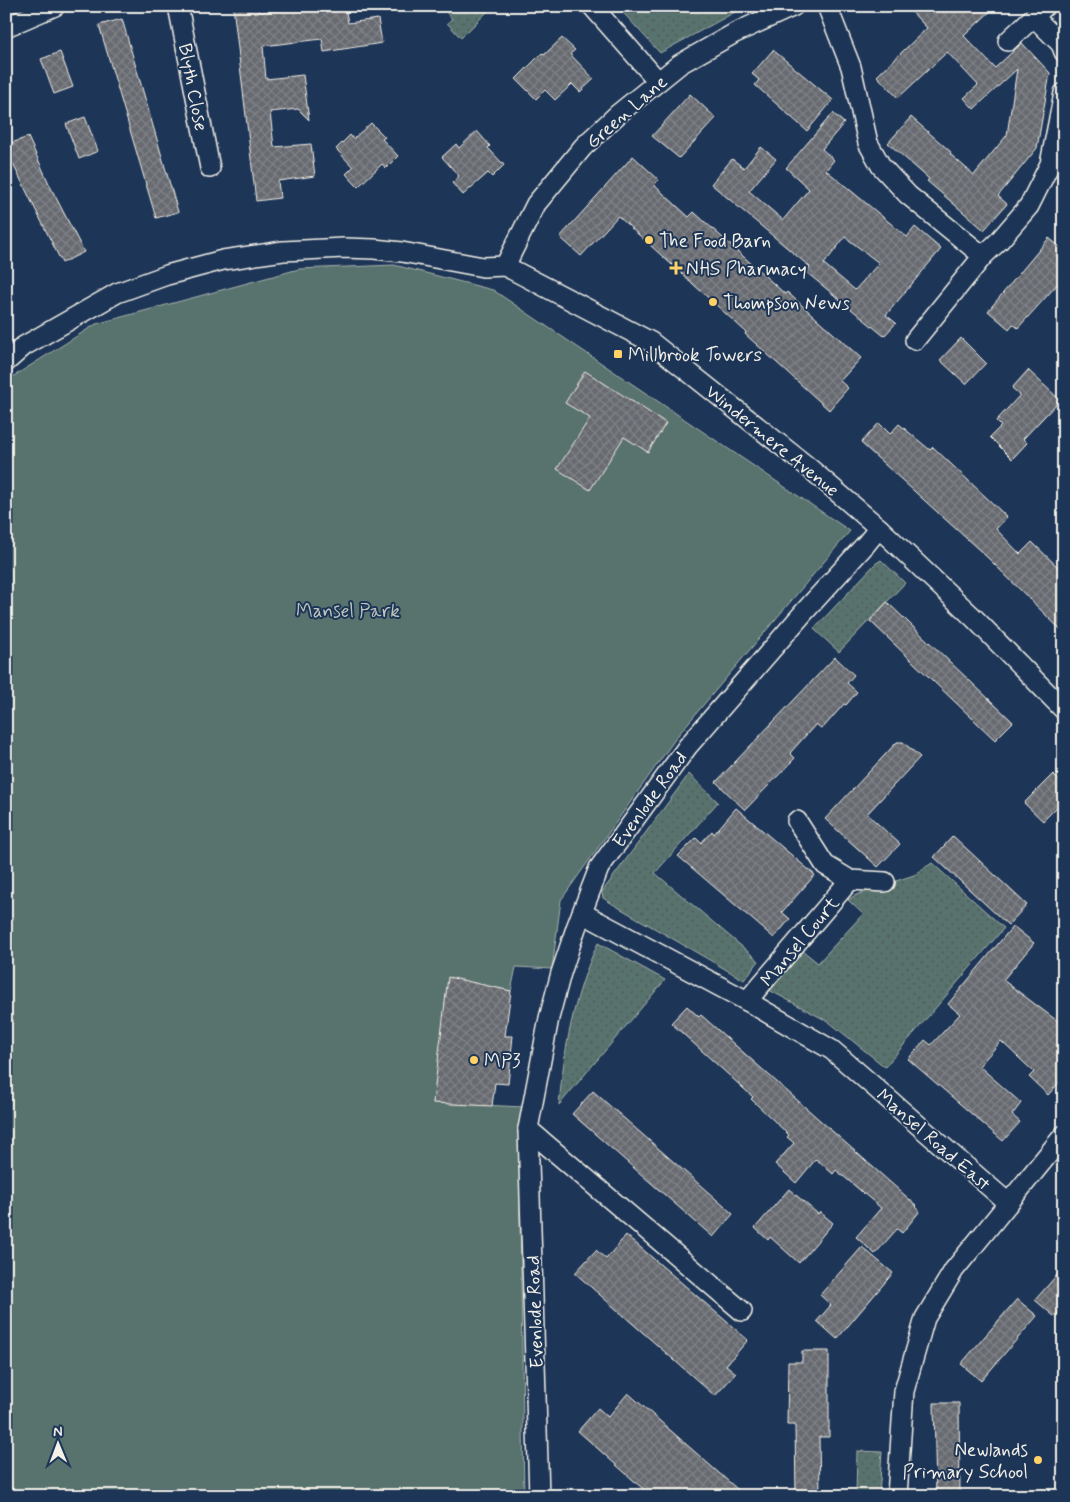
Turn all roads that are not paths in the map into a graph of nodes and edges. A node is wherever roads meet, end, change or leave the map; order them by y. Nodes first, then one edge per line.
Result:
1 (55, 6) edge
2 (178, 6) edge
3 (592, 6) edge
4 (827, 6) edge
5 (783, 8) edge
6 (1040, 12) edge
7 (6, 27) edge
8 (1008, 40) dead end
9 (1064, 52) edge
10 (658, 81) junction
11 (1064, 93) edge
12 (210, 168) dead end
13 (983, 256) junction
14 (505, 266) junction
15 (914, 340) dead end
16 (6, 362) edge
17 (879, 528) junction
18 (1064, 710) edge
19 (797, 820) dead end
20 (850, 880) junction
21 (885, 882) dead end
22 (582, 913) junction
23 (747, 1001) junction
24 (528, 1129) junction
25 (1064, 1135) edge
26 (1008, 1203) junction
27 (742, 1311) dead end
28 (539, 1496) edge
29 (897, 1496) edge

1 - 7 street
2 - 12 street, Blyth Close
3 - 10 street
4 - 13 street
5 - 10 street, Green Lane
6 - 8 street
6 - 9 street
10 - 14 street, Green Lane
11 - 13 street
13 - 15 street
14 - 16 street, Windermere Avenue
14 - 17 street, Windermere Avenue
17 - 18 street, Windermere Avenue
17 - 22 street, Evenlode Road
19 - 20 street
20 - 21 street
20 - 23 street, Mansel Court
22 - 23 street, Mansel Road East
22 - 24 street, Evenlode Road
23 - 26 street, Mansel Road East
24 - 27 street
24 - 28 street, Evenlode Road
25 - 26 street
26 - 29 street, Mansel Road East

